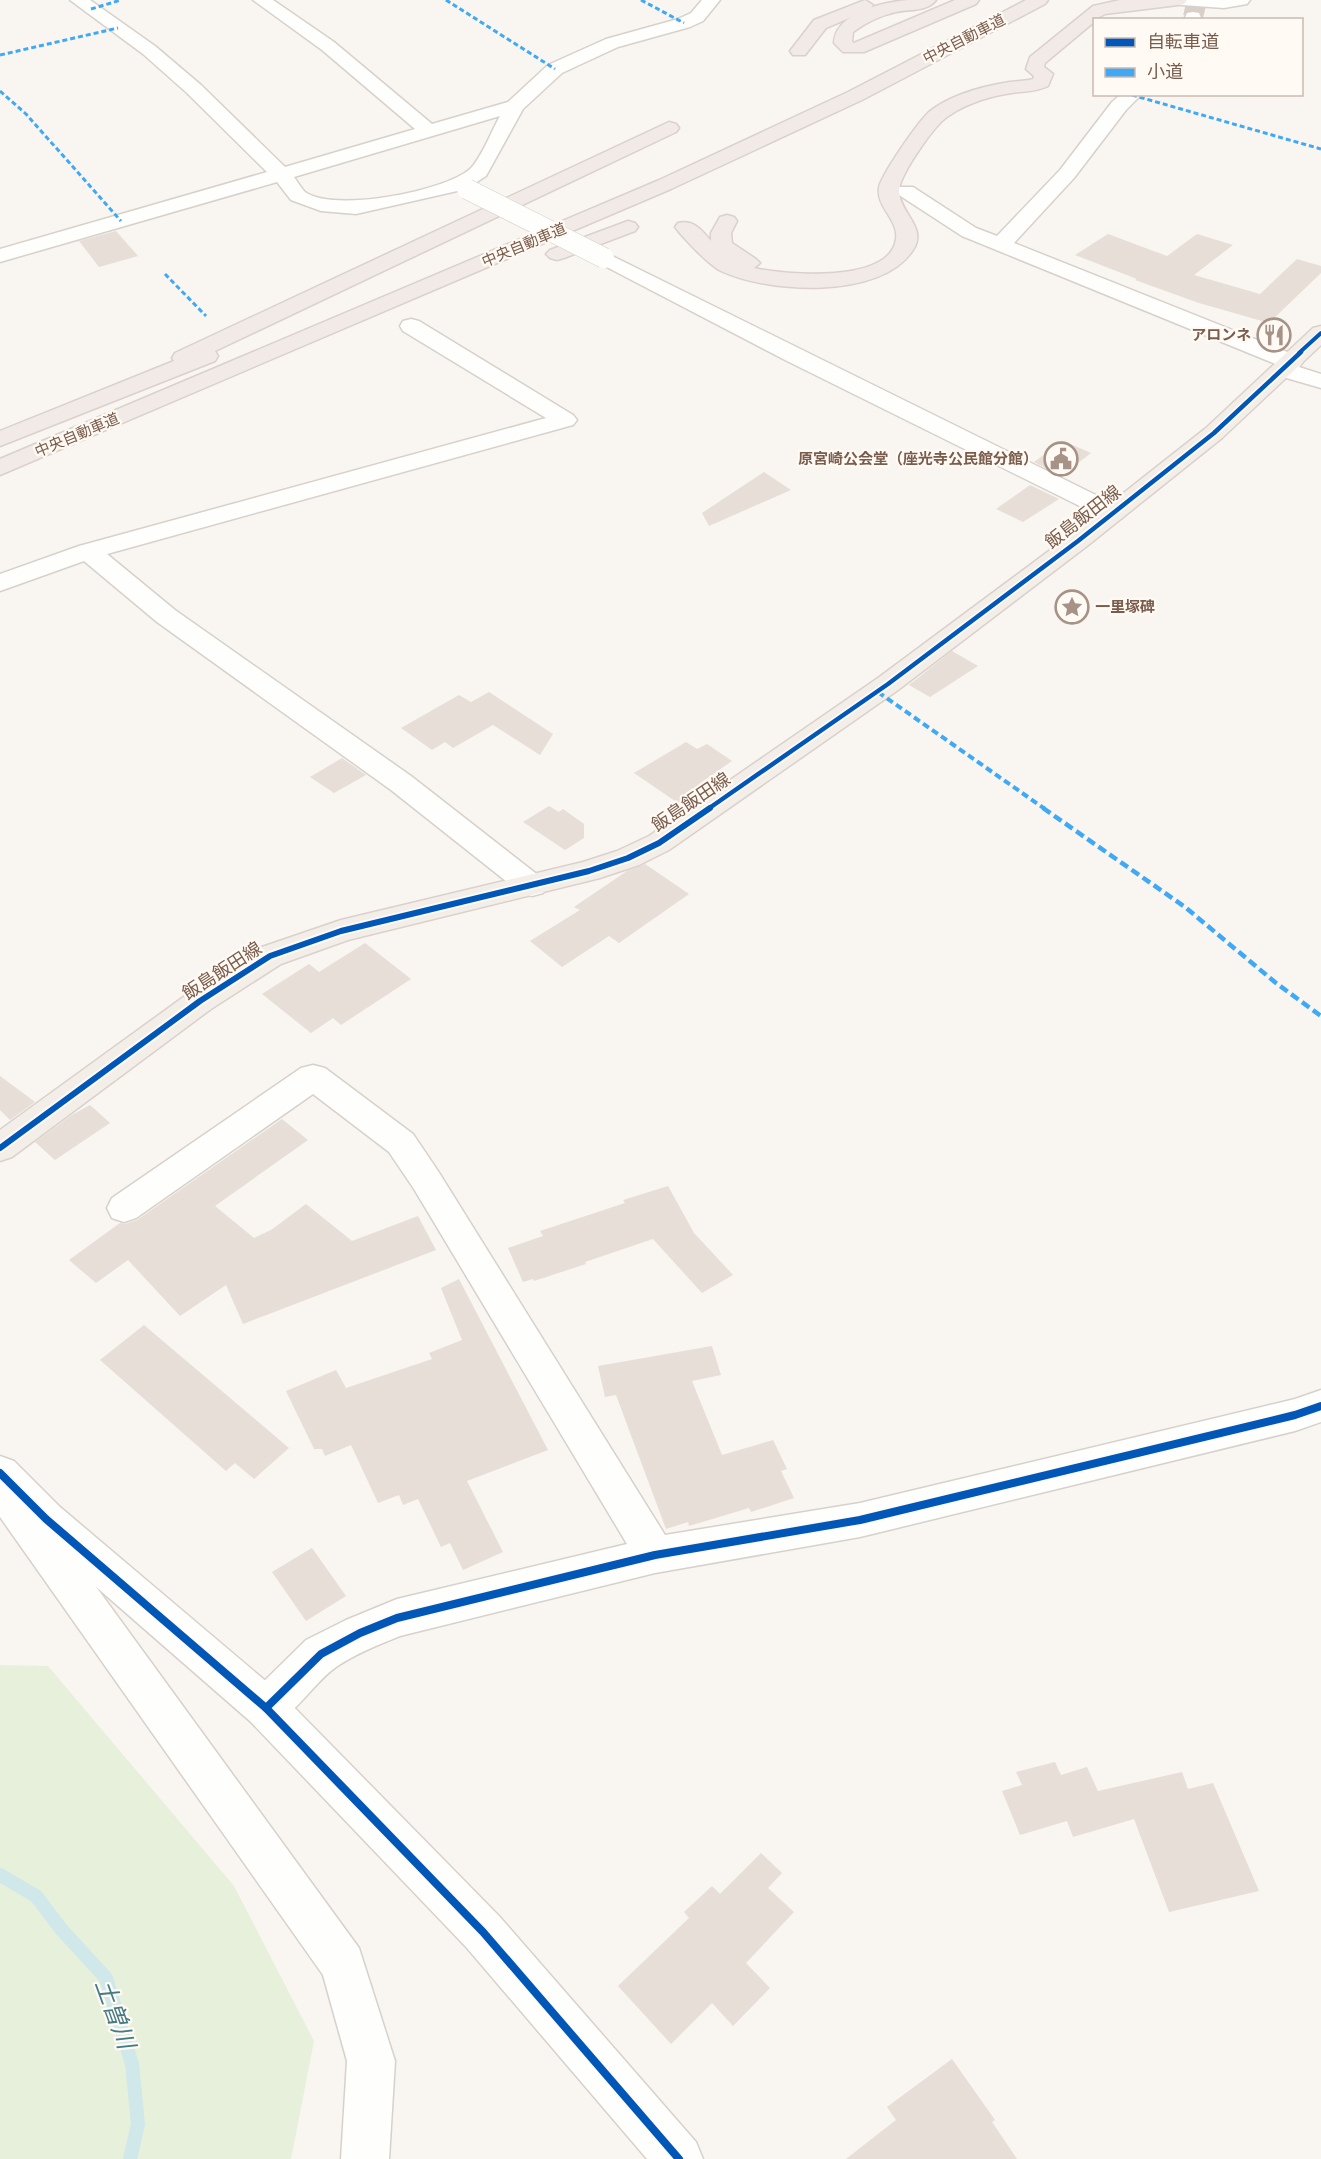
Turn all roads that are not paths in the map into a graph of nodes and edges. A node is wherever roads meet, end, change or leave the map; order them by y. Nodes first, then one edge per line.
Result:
1 (79, 0) edge
2 (262, 0) edge
3 (711, 0) edge
4 (878, 0) edge
5 (927, 0) edge
6 (1039, 0) edge
7 (1060, 0) edge
8 (1162, 0) edge
9 (1180, 0) edge
10 (1241, 0) edge
11 (978, 2) edge
12 (799, 51) dead end
13 (1016, 59) dead end
14 (881, 60) dead end
15 (941, 71) dead end
16 (992, 73) dead end
17 (1131, 96) edge
18 (515, 106) junction
19 (769, 114) dead end
20 (669, 128) dead end
21 (430, 132) junction
22 (698, 147) dead end
23 (282, 176) junction
24 (635, 176) dead end
25 (463, 187) junction
26 (906, 191) dead end
27 (727, 221) dead end
28 (628, 227) dead end
29 (685, 227) dead end
30 (1002, 243) junction
31 (0, 256) edge
32 (411, 326) dead end
33 (1321, 333) edge
34 (1288, 366) junction
35 (1321, 381) edge
36 (53, 417) junction
37 (115, 418) junction
38 (0, 439) edge
39 (0, 468) edge
40 (1113, 513) junction
41 (88, 551) junction
42 (0, 583) edge
43 (532, 886) junction
44 (0, 1148) edge
45 (124, 1208) dead end
46 (1321, 1406) edge
47 (0, 1473) edge
48 (0, 1486) edge
49 (655, 1555) junction
50 (266, 1708) junction
51 (364, 2159) edge
52 (679, 2159) edge

1 - 23 street
2 - 21 street
3 - 18 street
4 - 12 highway
5 - 11 highway
6 - 37 highway, 中央自動車道
7 - 15 highway
8 - 13 highway
9 - 10 street
9 - 29 highway
11 - 14 highway, 中央自動車道
16 - 27 highway
17 - 30 street
18 - 21 street
18 - 25 street
19 - 22 highway
20 - 36 highway
21 - 23 street
23 - 25 street
23 - 31 street
24 - 36 highway, 中央自動車道
25 - 40 street, bridge
26 - 30 street
28 - 37 highway
30 - 34 street
32 - 41 street
33 - 34 main road, 飯島飯田線
34 - 35 street
34 - 40 main road, 飯島飯田線
36 - 38 highway, 中央自動車道
37 - 39 highway, 中央自動車道
40 - 43 main road, 飯島飯田線
41 - 42 street
41 - 43 street
43 - 44 main road, 飯島飯田線
45 - 49 street
46 - 49 street
47 - 50 street
48 - 51 street
49 - 50 street
50 - 52 street

